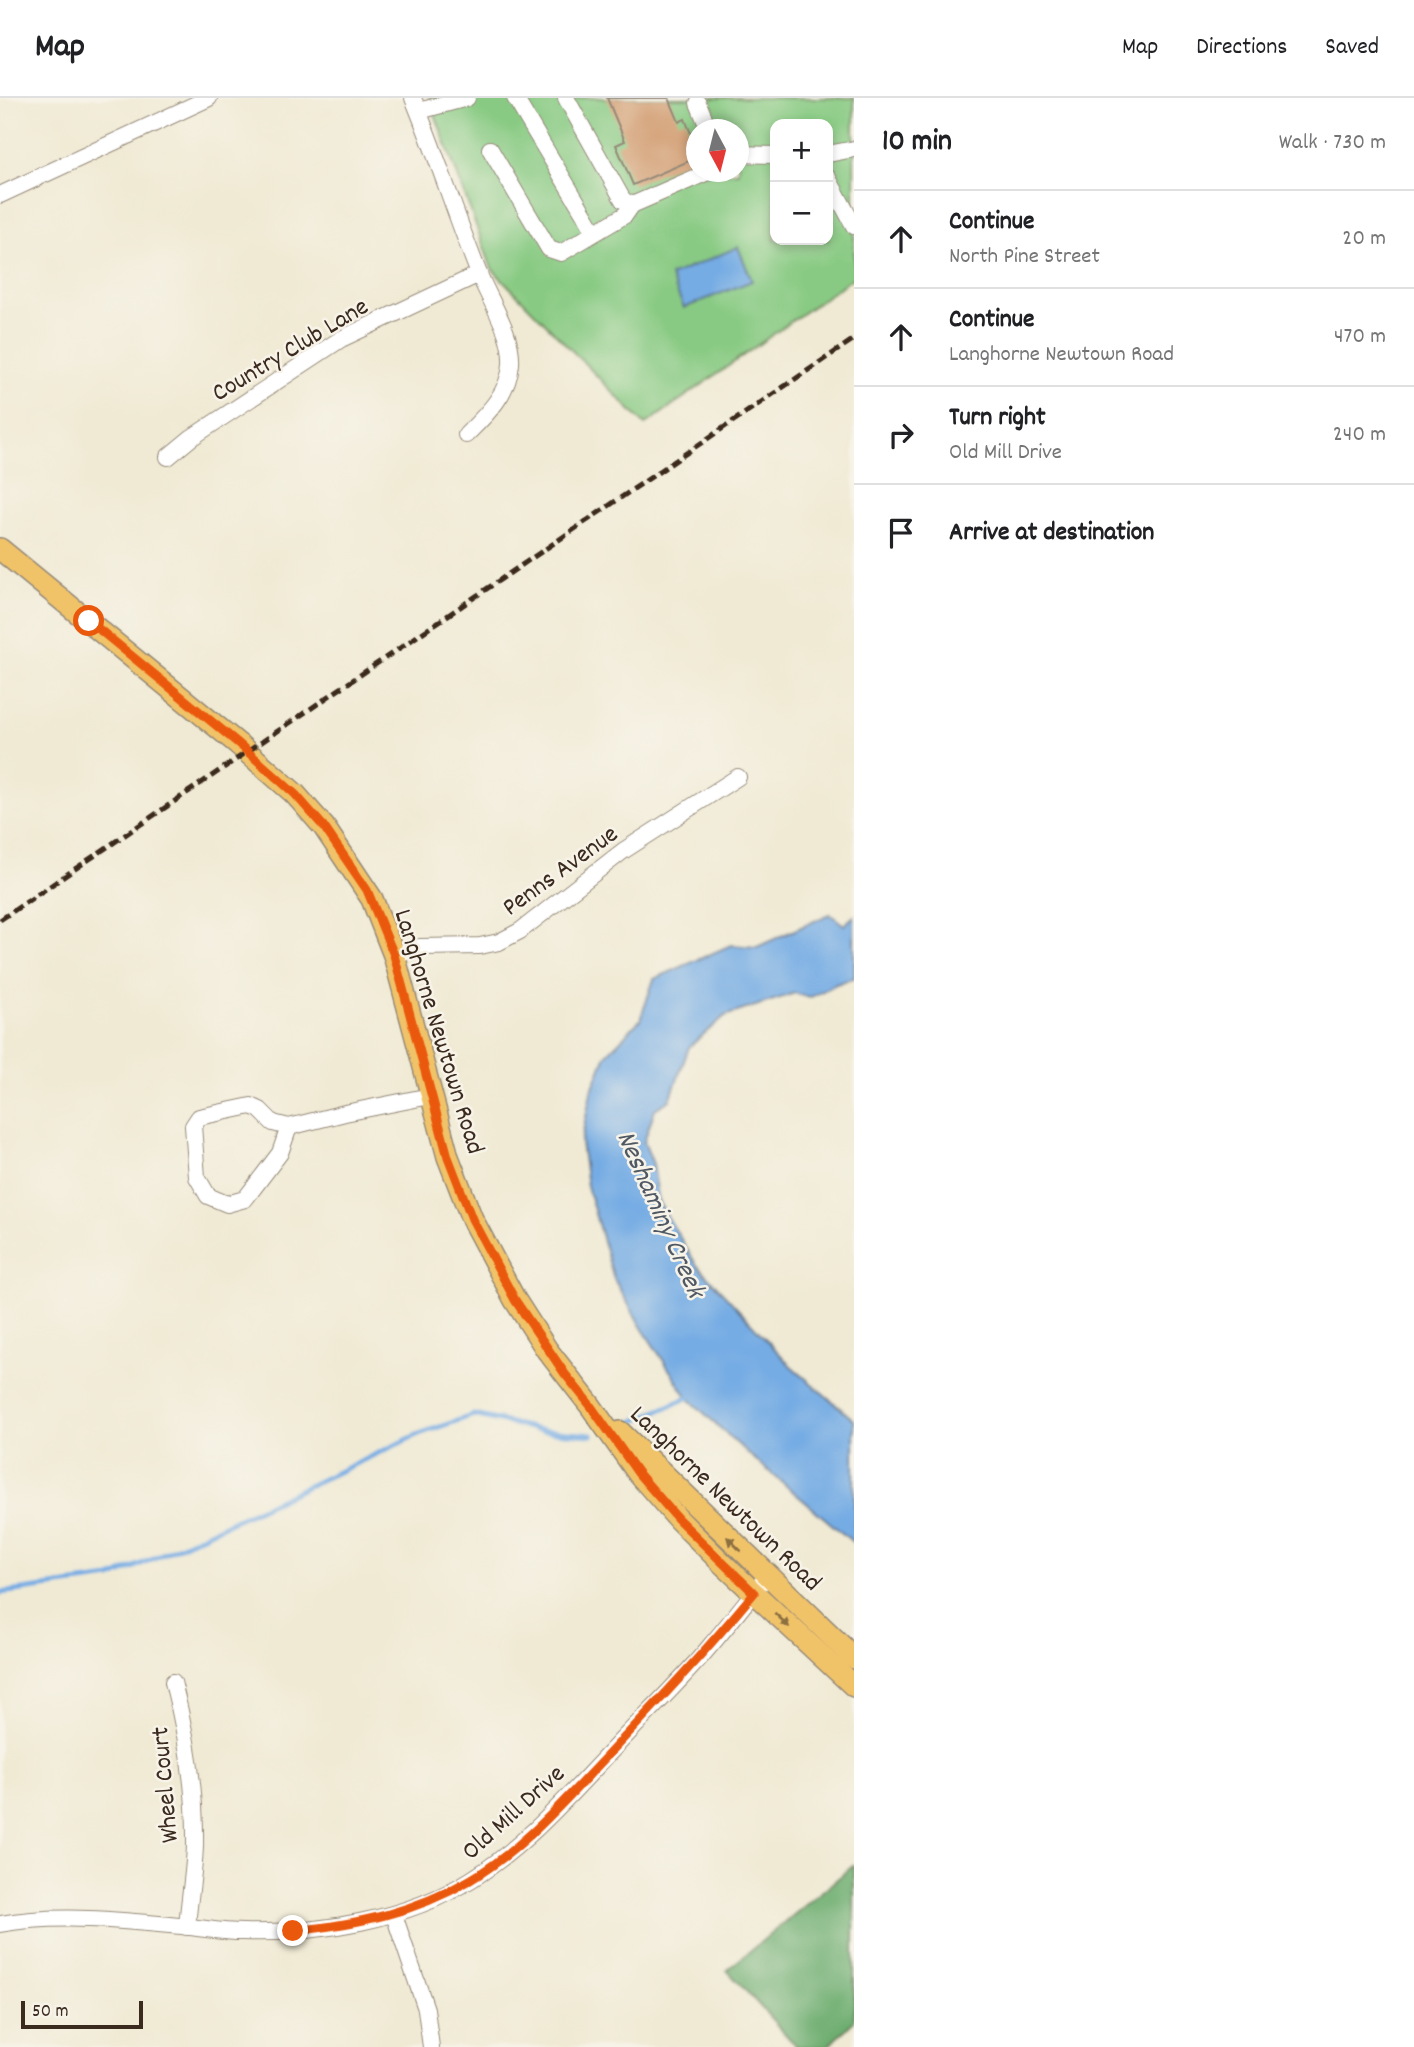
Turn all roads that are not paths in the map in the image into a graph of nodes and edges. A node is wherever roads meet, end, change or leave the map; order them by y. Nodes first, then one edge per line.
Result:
1 (209, 98) edge
2 (467, 98) edge
3 (515, 98) edge
4 (566, 98) edge
5 (698, 103) dead end
6 (416, 105) edge
7 (705, 119) edge
8 (490, 149) dead end
9 (854, 149) edge
10 (833, 153) edge
11 (749, 154) edge
12 (770, 155) edge
13 (686, 182) edge
14 (830, 182) edge
15 (0, 195) edge
16 (632, 205) junction
17 (854, 226) edge
18 (595, 232) junction
19 (479, 274) junction
20 (466, 435) dead end
21 (168, 457) dead end
22 (0, 549) edge
23 (737, 777) dead end
24 (394, 955) junction
25 (430, 1096) junction
26 (289, 1127) junction
27 (590, 1405) junction
28 (767, 1576) junction
29 (754, 1593) junction
30 (854, 1658) edge
31 (173, 1682) dead end
32 (854, 1686) edge
33 (394, 1915) junction
34 (0, 1924) edge
35 (187, 1927) junction
36 (431, 2047) edge

1 - 15 street
2 - 6 street
3 - 18 street
4 - 16 street
5 - 7 street
6 - 19 street
8 - 18 street
9 - 10 street
11 - 12 street
13 - 16 street
14 - 17 street
16 - 18 street
19 - 20 street
19 - 21 street, Country Club Lane
22 - 24 main road, Langhorne Newtown Road
23 - 24 street, Penns Avenue
24 - 25 main road, Langhorne Newtown Road
25 - 26 street
25 - 27 main road, Langhorne Newtown Road
26 - 26 street
28 -> 27 main road, Langhorne Newtown Road
27 - 29 main road, Langhorne Newtown Road
28 - 29 street, Old Mill Drive
28 - 30 main road, Langhorne Newtown Road
29 -> 32 main road, Langhorne Newtown Road
29 - 33 street, Old Mill Drive
31 - 35 street, Wheel Court
33 - 35 street, Old Mill Drive
33 - 36 street
34 - 35 street, Old Mill Drive

